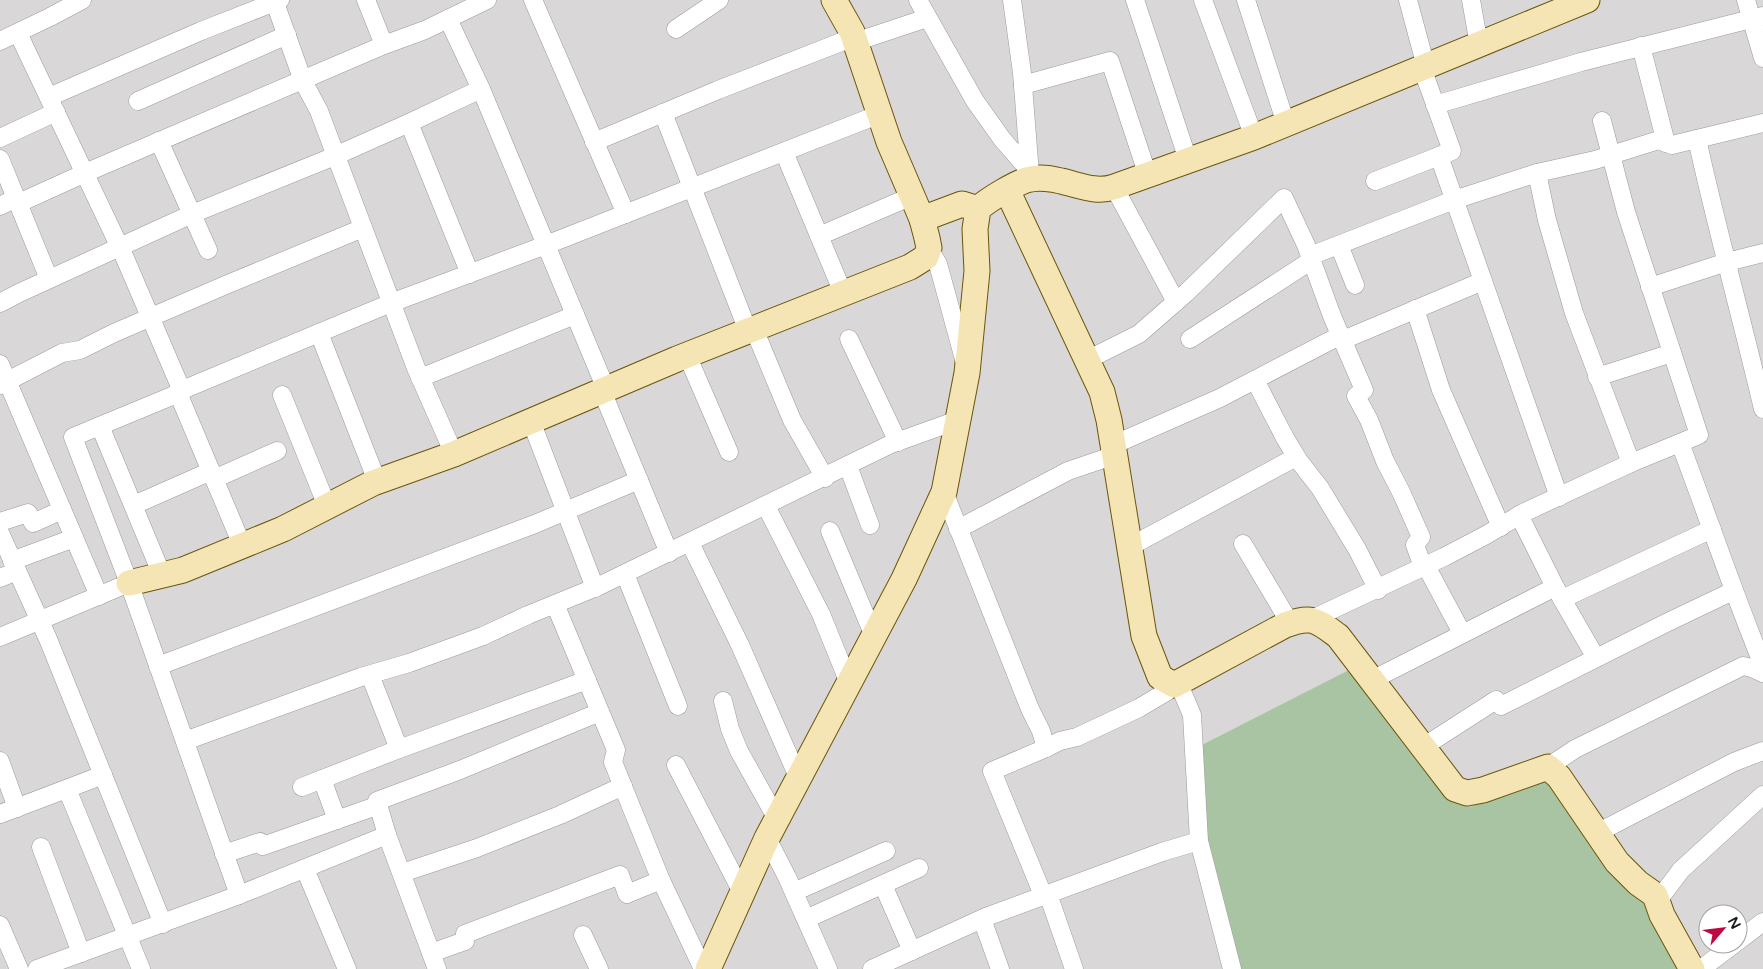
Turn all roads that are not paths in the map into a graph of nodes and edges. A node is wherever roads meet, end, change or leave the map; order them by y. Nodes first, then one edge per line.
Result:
1 (82, 0) edge
2 (366, 0) edge
3 (487, 0) edge
4 (533, 0) edge
5 (720, 0) edge
6 (918, 0) edge
7 (1135, 0) edge
8 (1203, 0) edge
9 (1246, 0) edge
10 (1408, 0) edge
11 (1471, 0) edge
12 (1587, 0) edge
13 (1746, 0) edge
14 (276, 1) edge
15 (838, 1) edge
16 (1017, 1) edge
17 (1556, 6) edge
18 (451, 11) edge
19 (927, 18) junction
20 (1757, 18) edge
21 (676, 29) dead end
22 (287, 36) junction
23 (5, 37) edge
24 (854, 40) junction
25 (384, 45) junction
26 (1479, 45) junction
27 (1641, 46) junction
28 (1763, 58) edge
29 (1424, 68) junction
30 (303, 81) junction
31 (1023, 85) junction
32 (482, 88) junction
33 (138, 101) dead end
34 (53, 104) junction
35 (1435, 105) junction
36 (663, 113) junction
37 (880, 114) junction
38 (1602, 121) dead end
39 (409, 123) junction
40 (1763, 123) edge
41 (1286, 124) junction
42 (1254, 137) junction
43 (0, 138) edge
44 (1698, 139) junction
45 (159, 141) junction
46 (594, 142) junction
47 (1666, 143) junction
48 (784, 152) junction
49 (1611, 155) junction
50 (335, 156) junction
51 (1439, 156) junction
52 (0, 159) edge
53 (1188, 160) junction
54 (85, 173) junction
55 (1538, 173) junction
56 (1030, 174) junction
57 (1148, 176) junction
58 (1375, 181) dead end
59 (1114, 187) junction
60 (693, 188) junction
61 (1007, 190) junction
62 (912, 196) junction
63 (18, 200) junction
64 (1454, 200) junction
65 (0, 206) edge
66 (978, 209) junction
67 (192, 214) junction
68 (626, 214) junction
69 (922, 219) junction
70 (363, 228) junction
71 (819, 236) junction
72 (1339, 244) junction
73 (546, 245) junction
74 (120, 248) junction
75 (930, 248) junction
76 (208, 250) dead end
77 (1763, 253) edge
78 (1311, 258) junction
79 (1728, 262) junction
80 (470, 274) junction
81 (49, 279) junction
82 (1483, 281) junction
83 (1355, 285) dead end
84 (1650, 287) junction
85 (843, 293) junction
86 (1176, 302) junction
87 (391, 303) junction
88 (0, 304) edge
89 (1416, 309) junction
90 (575, 315) junction
91 (150, 318) junction
92 (751, 330) junction
93 (319, 333) junction
94 (1190, 338) dead end
95 (1342, 338) junction
96 (849, 339) dead end
97 (1672, 353) junction
98 (687, 355) junction
99 (1087, 360) junction
100 (0, 364) edge
101 (967, 369) junction
102 (1598, 377) junction
103 (420, 378) junction
104 (1255, 380) junction
105 (4, 383) edge
106 (604, 390) junction
107 (180, 392) junction
108 (282, 396) dead end
109 (1763, 410) edge
110 (958, 420) junction
111 (531, 421) junction
112 (100, 426) junction
113 (898, 442) junction
114 (1680, 443) junction
115 (1114, 450) junction
116 (277, 451) dead end
117 (729, 452) dead end
118 (454, 454) junction
119 (1296, 457) junction
120 (1631, 463) junction
121 (848, 466) junction
122 (213, 475) junction
123 (825, 478) junction
124 (639, 480) junction
125 (377, 481) junction
126 (944, 492) junction
127 (1559, 497) junction
128 (134, 505) junction
129 (327, 506) junction
130 (766, 506) junction
131 (62, 510) junction
132 (565, 512) junction
133 (1519, 515) junction
134 (0, 522) edge
135 (870, 525) dead end
136 (1500, 527) junction
137 (958, 529) junction
138 (1712, 529) junction
139 (830, 531) dead end
140 (0, 533) edge
141 (74, 538) junction
142 (690, 543) junction
143 (1244, 544) dead end
144 (242, 545) junction
145 (1129, 547) junction
146 (669, 553) junction
147 (15, 566) junction
148 (1425, 567) junction
149 (625, 574) junction
150 (162, 575) junction
151 (0, 578) edge
152 (129, 583) junction
153 (595, 588) junction
154 (1378, 590) junction
155 (1733, 591) junction
156 (1558, 593) junction
157 (99, 596) junction
158 (556, 604) junction
159 (39, 620) junction
160 (1300, 622) junction
161 (1462, 633) junction
162 (874, 636) junction
163 (0, 637) edge
164 (1596, 658) junction
165 (1763, 665) edge
166 (158, 666) junction
167 (1763, 673) edge
168 (370, 674) junction
169 (587, 680) junction
170 (1372, 680) junction
171 (849, 683) junction
172 (1176, 683) junction
173 (723, 701) dead end
174 (678, 706) dead end
175 (600, 712) junction
176 (185, 741) junction
177 (1423, 746) junction
178 (1046, 748) junction
179 (399, 749) junction
180 (1763, 751) edge
181 (0, 761) edge
182 (676, 765) dead end
183 (1548, 767) junction
184 (103, 776) junction
185 (322, 779) junction
186 (798, 779) junction
187 (623, 786) junction
188 (302, 787) dead end
189 (67, 789) junction
190 (1763, 795) edge
191 (379, 805) junction
192 (17, 808) junction
193 (0, 814) edge
194 (337, 820) junction
195 (772, 829) junction
196 (1597, 833) junction
197 (387, 835) junction
198 (1199, 841) junction
199 (41, 848) dead end
200 (886, 851) dead end
201 (224, 854) junction
202 (919, 868) dead end
203 (305, 869) junction
204 (402, 873) junction
205 (661, 880) junction
206 (883, 885) junction
207 (742, 892) junction
208 (794, 892) junction
209 (1046, 894) junction
210 (239, 895) junction
211 (1657, 902) junction
212 (806, 919) junction
213 (982, 919) junction
214 (1763, 922) edge
215 (163, 924) junction
216 (0, 925) edge
217 (1748, 933) edge
218 (584, 935) dead end
219 (128, 936) junction
220 (912, 951) junction
221 (82, 954) junction
222 (1721, 954) edge
223 (434, 961) edge
224 (19, 969) edge
225 (37, 969) edge
226 (141, 969) edge
227 (347, 969) edge
228 (599, 969) edge
229 (703, 969) edge
230 (708, 969) edge
231 (828, 969) edge
232 (872, 969) edge
233 (1000, 969) edge
234 (1074, 969) edge
235 (1232, 969) edge
236 (1692, 969) edge
237 (1701, 969) edge

1 - 23 street
2 - 25 street
3 - 18 street
4 - 46 street
5 - 21 street
6 - 19 street
7 - 53 street
8 - 42 street
9 - 41 street
10 - 29 street
11 - 26 street
12 - 17 street
13 - 20 street
14 - 22 street
14 - 34 street
15 - 24 street
16 - 31 street
17 - 26 street
18 - 25 street
18 - 32 street
19 - 24 street
19 - 56 street
20 - 27 street
20 - 28 street
22 - 30 street
22 - 33 street
23 - 34 street
24 - 36 street
24 - 37 street
25 - 30 street
26 - 29 street
27 - 35 street
27 - 47 street
29 - 35 street
29 - 41 street
30 - 45 street
30 - 50 street
31 - 56 street
31 - 57 street
32 - 39 street
32 - 73 street
34 - 43 street
34 - 54 street
35 - 51 street
36 - 46 street
36 - 60 street
37 - 48 street
37 - 62 street
38 - 49 street
39 - 50 street
39 - 80 street
40 - 44 street
41 - 42 street
42 - 53 street
44 - 47 street
44 - 79 street
45 - 54 street
45 - 67 street
46 - 68 street
47 - 49 street
48 - 60 street
48 - 71 street
49 - 55 street
49 - 84 street
50 - 67 street
50 - 70 street
51 - 58 street
51 - 64 street
52 - 63 street
53 - 57 street
54 - 63 street
54 - 74 street
55 - 64 street
55 - 102 street
56 - 59 street
56 - 61 street
57 - 59 street
59 - 86 street
60 - 68 street
60 - 92 street
61 - 66 street
61 - 99 street
62 - 69 street
62 - 71 street
63 - 65 street
63 - 81 street
64 - 72 street
64 - 82 street
66 - 69 street
66 - 101 street
67 - 74 street
67 - 76 street
68 - 73 street
69 - 75 street
70 - 87 street
70 - 91 street
71 - 85 street
72 - 78 street
72 - 83 street
73 - 80 street
73 - 90 street
74 - 81 street
74 - 91 street
75 - 85 street
75 - 101 street
77 - 79 street
78 - 86 street
78 - 94 street
78 - 95 street
79 - 84 street
79 - 109 street
80 - 87 street
81 - 88 street
82 - 89 street
82 - 127 street
84 - 97 street
85 - 92 street
86 - 99 street
87 - 93 street
87 - 103 street
89 - 95 street
89 - 136 street
90 - 103 street
90 - 106 street
91 - 105 street
91 - 107 street
92 - 98 street
92 - 123 street
93 - 107 street
93 - 125 street
95 - 104 street
95 - 148 street
96 - 113 street
97 - 102 street
97 - 114 street
98 - 106 street
98 - 117 street
99 - 115 street
100 - 105 street
101 - 110 street
102 - 120 street
103 - 118 street
104 - 115 street
104 - 119 street
105 - 131 street
106 - 111 street
106 - 124 street
107 - 112 street
107 - 122 street
108 - 129 street
110 - 113 street
110 - 126 street
111 - 118 street
111 - 132 street
112 - 128 street
112 - 152 street
113 - 121 street
114 - 120 street
114 - 138 street
115 - 137 street
115 - 145 street
116 - 122 street
118 - 125 street
119 - 145 street
119 - 154 street
120 - 127 street
121 - 123 street
121 - 135 street
122 - 128 street
122 - 144 street
123 - 130 street
124 - 132 street
124 - 146 street
125 - 129 street
126 - 137 street
126 - 162 street
127 - 133 street
128 - 150 street
129 - 144 street
130 - 142 street
130 - 171 street
131 - 134 street
131 - 141 street
132 - 153 street
132 - 166 street
133 - 136 street
133 - 156 street
136 - 148 street
137 - 178 street
138 - 155 street
138 - 156 street
139 - 162 street
140 - 147 street
141 - 147 street
141 - 157 street
142 - 146 street
142 - 186 street
143 - 160 street
144 - 150 street
145 - 172 street
146 - 149 street
147 - 151 street
147 - 159 street
148 - 154 street
148 - 161 street
149 - 153 street
149 - 174 street
150 - 152 street
152 - 157 street
152 - 166 street
153 - 158 street
154 - 160 street
155 - 164 street
155 - 165 street
156 - 161 street
156 - 164 street
157 - 159 street
158 - 168 street
158 - 169 street
159 - 163 street
159 - 184 street
160 - 170 street
160 - 172 street
161 - 170 street
162 - 171 street
164 - 177 street
166 - 176 street
167 - 183 street
168 - 176 street
168 - 179 street
169 - 175 street
169 - 179 street
170 - 177 street
171 - 186 street
172 - 178 street
172 - 198 street
173 - 195 street
175 - 187 street
175 - 191 street
176 - 201 street
177 - 183 street
178 - 209 street
179 - 185 street
180 - 196 street
181 - 192 street
182 - 207 street
183 - 196 street
184 - 189 street
184 - 215 street
185 - 188 street
185 - 194 street
186 - 195 street
187 - 204 street
187 - 205 street
189 - 192 street
189 - 219 street
190 - 211 street
191 - 194 street
191 - 197 street
192 - 193 street
194 - 201 street
195 - 207 street
195 - 208 street
196 - 211 street
197 - 203 street
197 - 204 street
198 - 209 street
198 - 235 street
199 - 221 street
200 - 208 street
201 - 210 street
202 - 206 street
203 - 210 street
203 - 227 street
204 - 223 street
205 - 223 street
205 - 229 street
206 - 212 street
206 - 220 street
207 - 230 street
208 - 212 street
209 - 213 street
209 - 234 street
210 - 215 street
211 - 236 street
212 - 231 street
213 - 220 street
213 - 233 street
214 - 217 street
215 - 219 street
216 - 224 street
218 - 228 street
219 - 221 street
219 - 226 street
220 - 232 street
221 - 225 street
222 - 237 street

